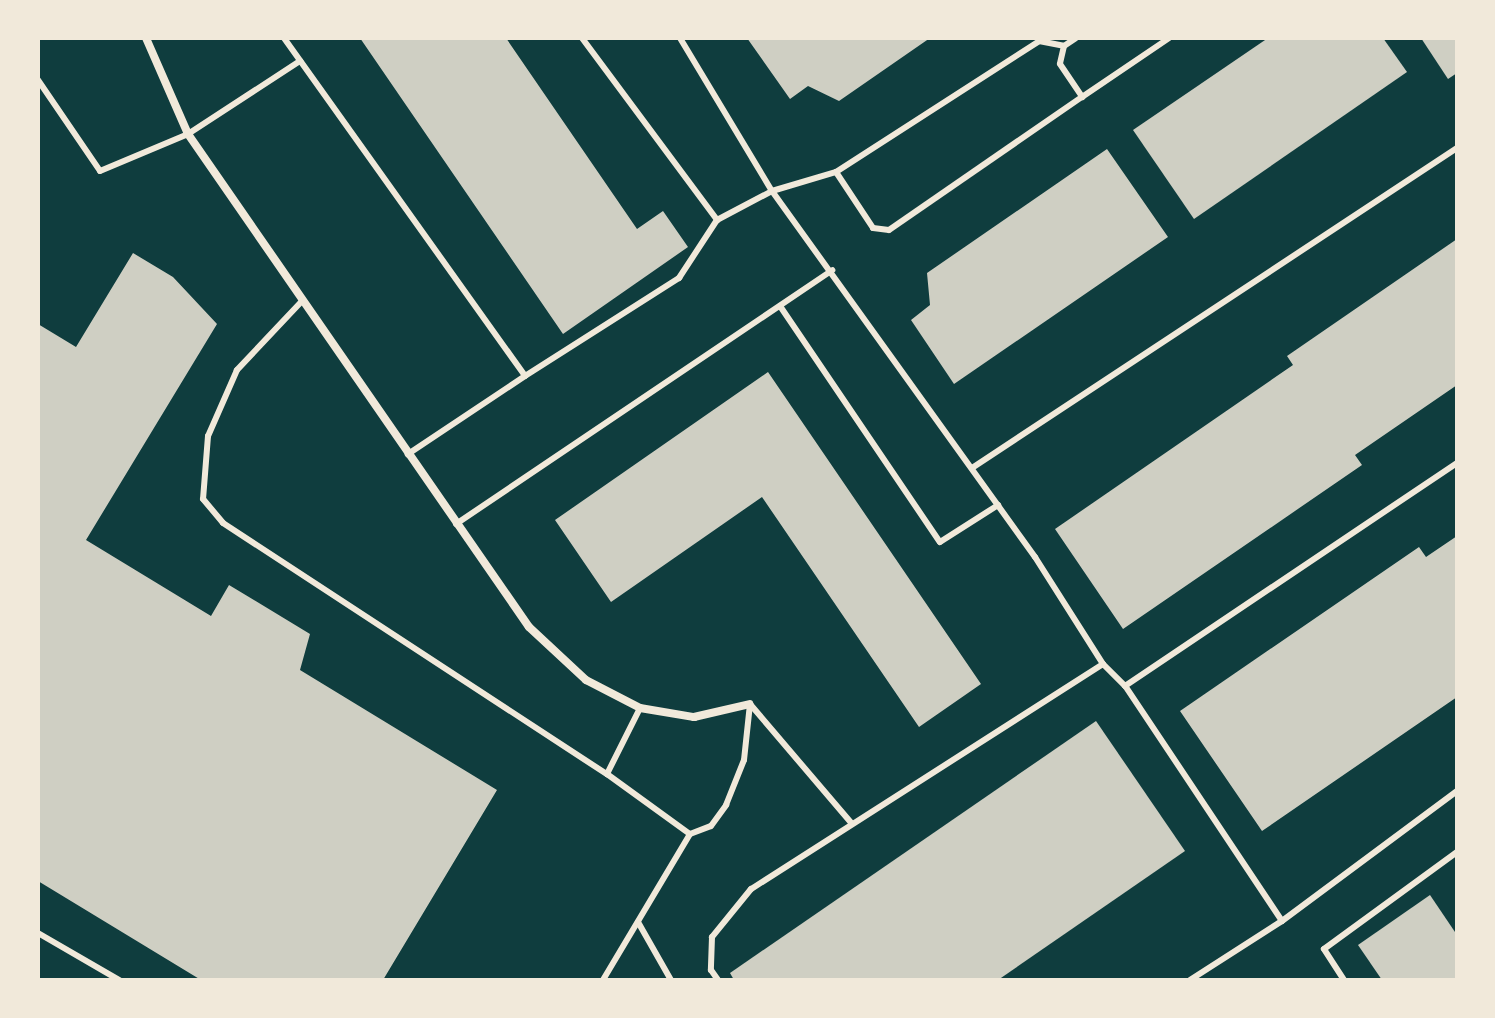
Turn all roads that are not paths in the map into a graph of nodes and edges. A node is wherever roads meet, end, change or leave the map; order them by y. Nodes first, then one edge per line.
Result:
1 (146, 38) edge
2 (284, 38) edge
3 (582, 38) edge
4 (680, 38) edge
5 (1076, 38) edge
6 (1169, 38) edge
7 (1064, 46) junction
8 (300, 61) junction
9 (38, 80) edge
10 (1082, 97) junction
11 (188, 134) junction
12 (1457, 148) edge
13 (836, 172) junction
14 (772, 191) junction
15 (717, 220) junction
16 (832, 270) junction
17 (302, 301) junction
18 (780, 306) junction
19 (525, 376) junction
20 (407, 454) junction
21 (1457, 463) edge
22 (972, 468) junction
23 (998, 505) junction
24 (456, 524) junction
25 (1103, 664) junction
26 (1125, 686) junction
27 (750, 704) junction
28 (640, 708) junction
29 (607, 774) junction
30 (1457, 791) edge
31 (852, 824) junction
32 (690, 834) junction
33 (1457, 852) edge
34 (1282, 921) junction
35 (638, 922) junction
36 (38, 933) edge
37 (119, 980) edge
38 (603, 980) edge
39 (671, 980) edge
40 (718, 980) edge
41 (1190, 980) edge
42 (1344, 980) edge

1 - 11 street
2 - 8 lane
3 - 15 lane
4 - 14 lane
5 - 7 lane
6 - 10 lane
7 - 10 lane
7 - 13 lane
8 - 11 lane
8 - 19 lane
9 - 11 lane
10 - 13 lane
11 - 17 street
12 - 22 lane
13 - 14 lane
14 - 15 lane
14 - 16 lane
15 - 19 lane
16 - 18 lane
16 - 22 lane
17 - 20 street
17 - 29 lane
18 - 23 lane
18 - 24 lane
19 - 20 lane
20 - 24 street
21 - 26 lane
22 - 23 lane
23 - 25 lane
24 - 28 street
25 - 26 lane
25 - 31 lane
26 - 34 lane
27 - 28 street
27 - 31 lane
27 - 32 lane
28 - 29 lane
29 - 32 lane
30 - 34 lane
31 - 40 lane
32 - 35 lane
33 - 42 lane
34 - 41 lane
35 - 38 lane
35 - 39 lane
36 - 37 lane

